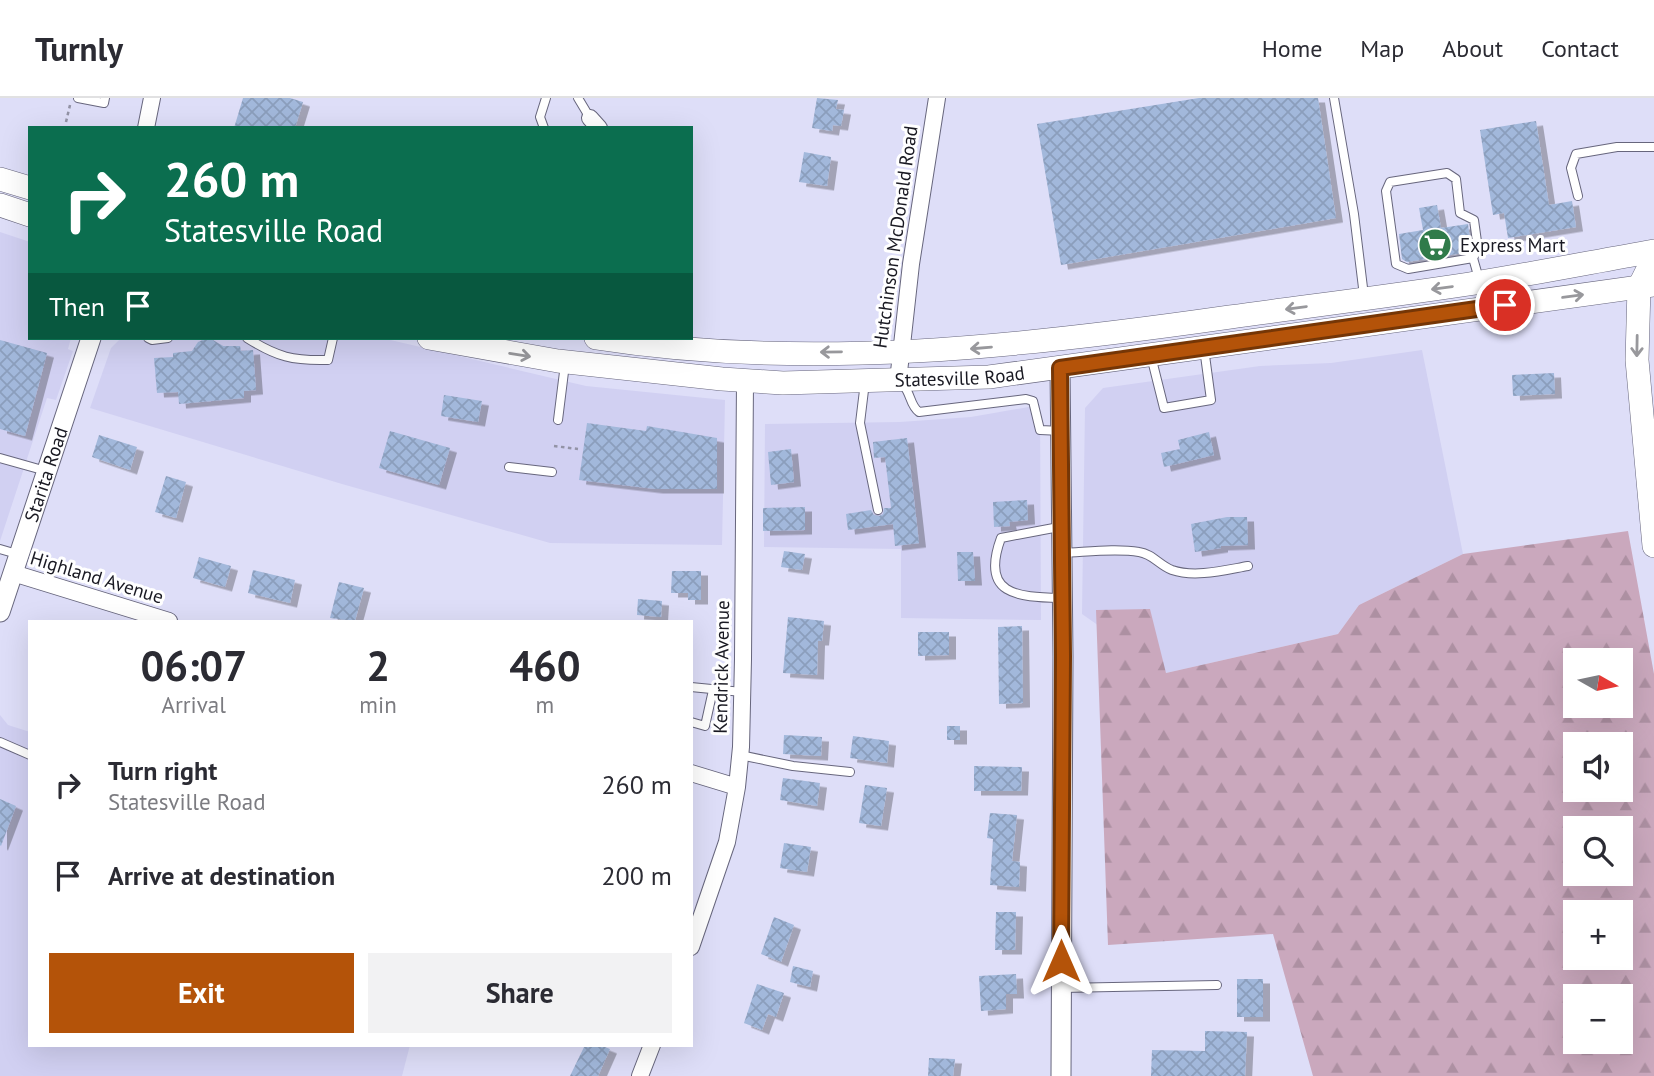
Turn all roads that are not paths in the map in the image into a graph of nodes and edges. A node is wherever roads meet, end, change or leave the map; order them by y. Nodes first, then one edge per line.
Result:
1 (78, 98) edge
2 (105, 98) edge
3 (152, 98) edge
4 (546, 98) edge
5 (578, 98) edge
6 (937, 98) edge
7 (1334, 98) edge
8 (594, 123) edge
9 (146, 126) edge
10 (543, 126) edge
11 (1654, 147) edge
12 (0, 179) edge
13 (28, 187) edge
14 (1578, 196) dead end
15 (0, 205) edge
16 (28, 214) edge
17 (1654, 251) edge
18 (1654, 257) edge
19 (1473, 258) junction
20 (1410, 281) junction
21 (1479, 282) junction
22 (1646, 286) edge
23 (1364, 299) junction
24 (90, 340) edge
25 (250, 340) edge
26 (333, 340) edge
27 (440, 340) edge
28 (614, 340) edge
29 (1204, 348) junction
30 (900, 351) junction
31 (1151, 356) junction
32 (565, 362) junction
33 (1060, 368) junction
34 (999, 376) junction
35 (745, 380) junction
36 (898, 381) junction
37 (865, 382) junction
38 (1002, 401) junction
39 (558, 420) dead end
40 (1062, 431) junction
41 (0, 458) edge
42 (509, 467) dead end
43 (46, 471) junction
44 (552, 472) dead end
45 (878, 510) dead end
46 (1062, 527) junction
47 (1654, 546) edge
48 (1062, 553) junction
49 (10, 559) edge
50 (1248, 566) dead end
51 (1063, 598) junction
52 (0, 612) edge
53 (166, 620) edge
54 (693, 687) edge
55 (713, 690) junction
56 (742, 692) junction
57 (693, 723) edge
58 (0, 742) edge
59 (28, 754) edge
60 (740, 755) junction
61 (850, 772) dead end
62 (693, 775) edge
63 (737, 787) junction
64 (693, 941) edge
65 (1217, 985) dead end
66 (1061, 988) junction
67 (651, 1047) edge
68 (640, 1076) edge
69 (1060, 1076) edge

1 - 2 lane
3 - 9 street
4 - 10 lane
5 - 8 lane
6 - 30 street, Hutchinson McDonald Road
7 - 23 lane
11 - 14 lane
12 - 13 main road
15 - 16 main road
17 - 21 main road, Statesville Road
18 - 22 main road
19 - 20 lane
19 - 20 lane
19 - 21 lane
21 -> 20 main road, Statesville Road
20 - 23 main road, Statesville Road
29 -> 22 main road, Statesville Road
22 -> 47 main road
23 -> 30 main road, Statesville Road
24 - 43 street, Starita Road
25 - 26 lane
27 -> 32 main road, Statesville Road
30 -> 28 main road, Statesville Road
29 - 31 main road, Statesville Road
29 - 31 lane
30 - 36 street, Hutchinson McDonald Road
31 - 33 main road, Statesville Road
32 - 35 main road, Statesville Road
32 - 39 lane
33 - 34 main road, Statesville Road
33 - 40 street
34 - 36 main road, Statesville Road
34 - 38 lane
35 - 37 main road, Statesville Road
35 - 56 street, Kendrick Avenue
36 - 37 main road, Statesville Road
36 - 38 lane
37 - 45 lane
38 - 40 lane
40 - 46 street
41 - 43 lane
42 - 44 lane
43 - 49 street, Starita Road
46 - 48 street
46 - 51 lane
48 - 50 lane
48 - 51 street
49 - 52 street, Starita Road
49 - 53 street, Highland Avenue
51 - 66 street
54 - 55 lane
55 - 56 lane
55 - 57 lane
56 - 60 street, Kendrick Avenue
58 - 59 lane
60 - 61 lane
60 - 63 street, Kendrick Avenue
62 - 63 street
63 - 64 street, Kendrick Avenue
65 - 66 lane
66 - 69 street
67 - 68 street

